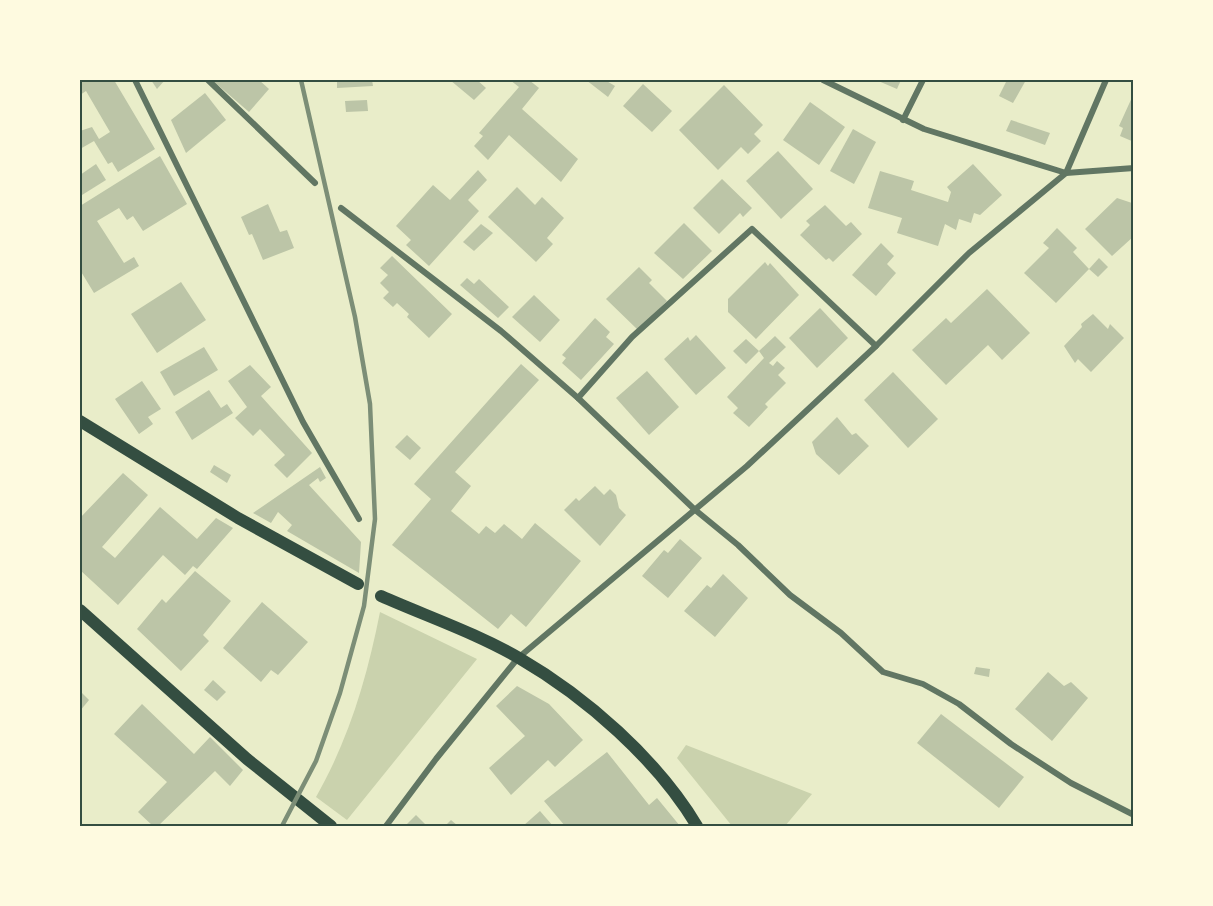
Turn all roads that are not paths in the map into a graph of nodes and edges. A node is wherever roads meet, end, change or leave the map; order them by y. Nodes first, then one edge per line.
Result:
1 (135, 80) edge
2 (208, 80) edge
3 (824, 80) edge
4 (923, 80) edge
5 (1106, 80) edge
6 (903, 120) junction
7 (1134, 168) edge
8 (1066, 173) junction
9 (315, 183) dead end
10 (341, 208) dead end
11 (876, 346) junction
12 (578, 398) junction
13 (80, 422) edge
14 (694, 509) junction
15 (359, 519) dead end
16 (358, 584) dead end
17 (381, 596) dead end
18 (80, 610) edge
19 (518, 658) junction
20 (1134, 814) edge
21 (331, 826) edge
22 (386, 826) edge
23 (697, 826) edge

1 - 15 street
2 - 9 street
3 - 6 street
4 - 6 street
5 - 8 street
6 - 8 street
7 - 8 street
8 - 11 street
10 - 12 street
11 - 12 street
11 - 14 street
12 - 14 street
13 - 16 main road
14 - 19 street
14 - 20 street
17 - 19 main road
18 - 21 main road
19 - 22 street
19 - 23 main road

